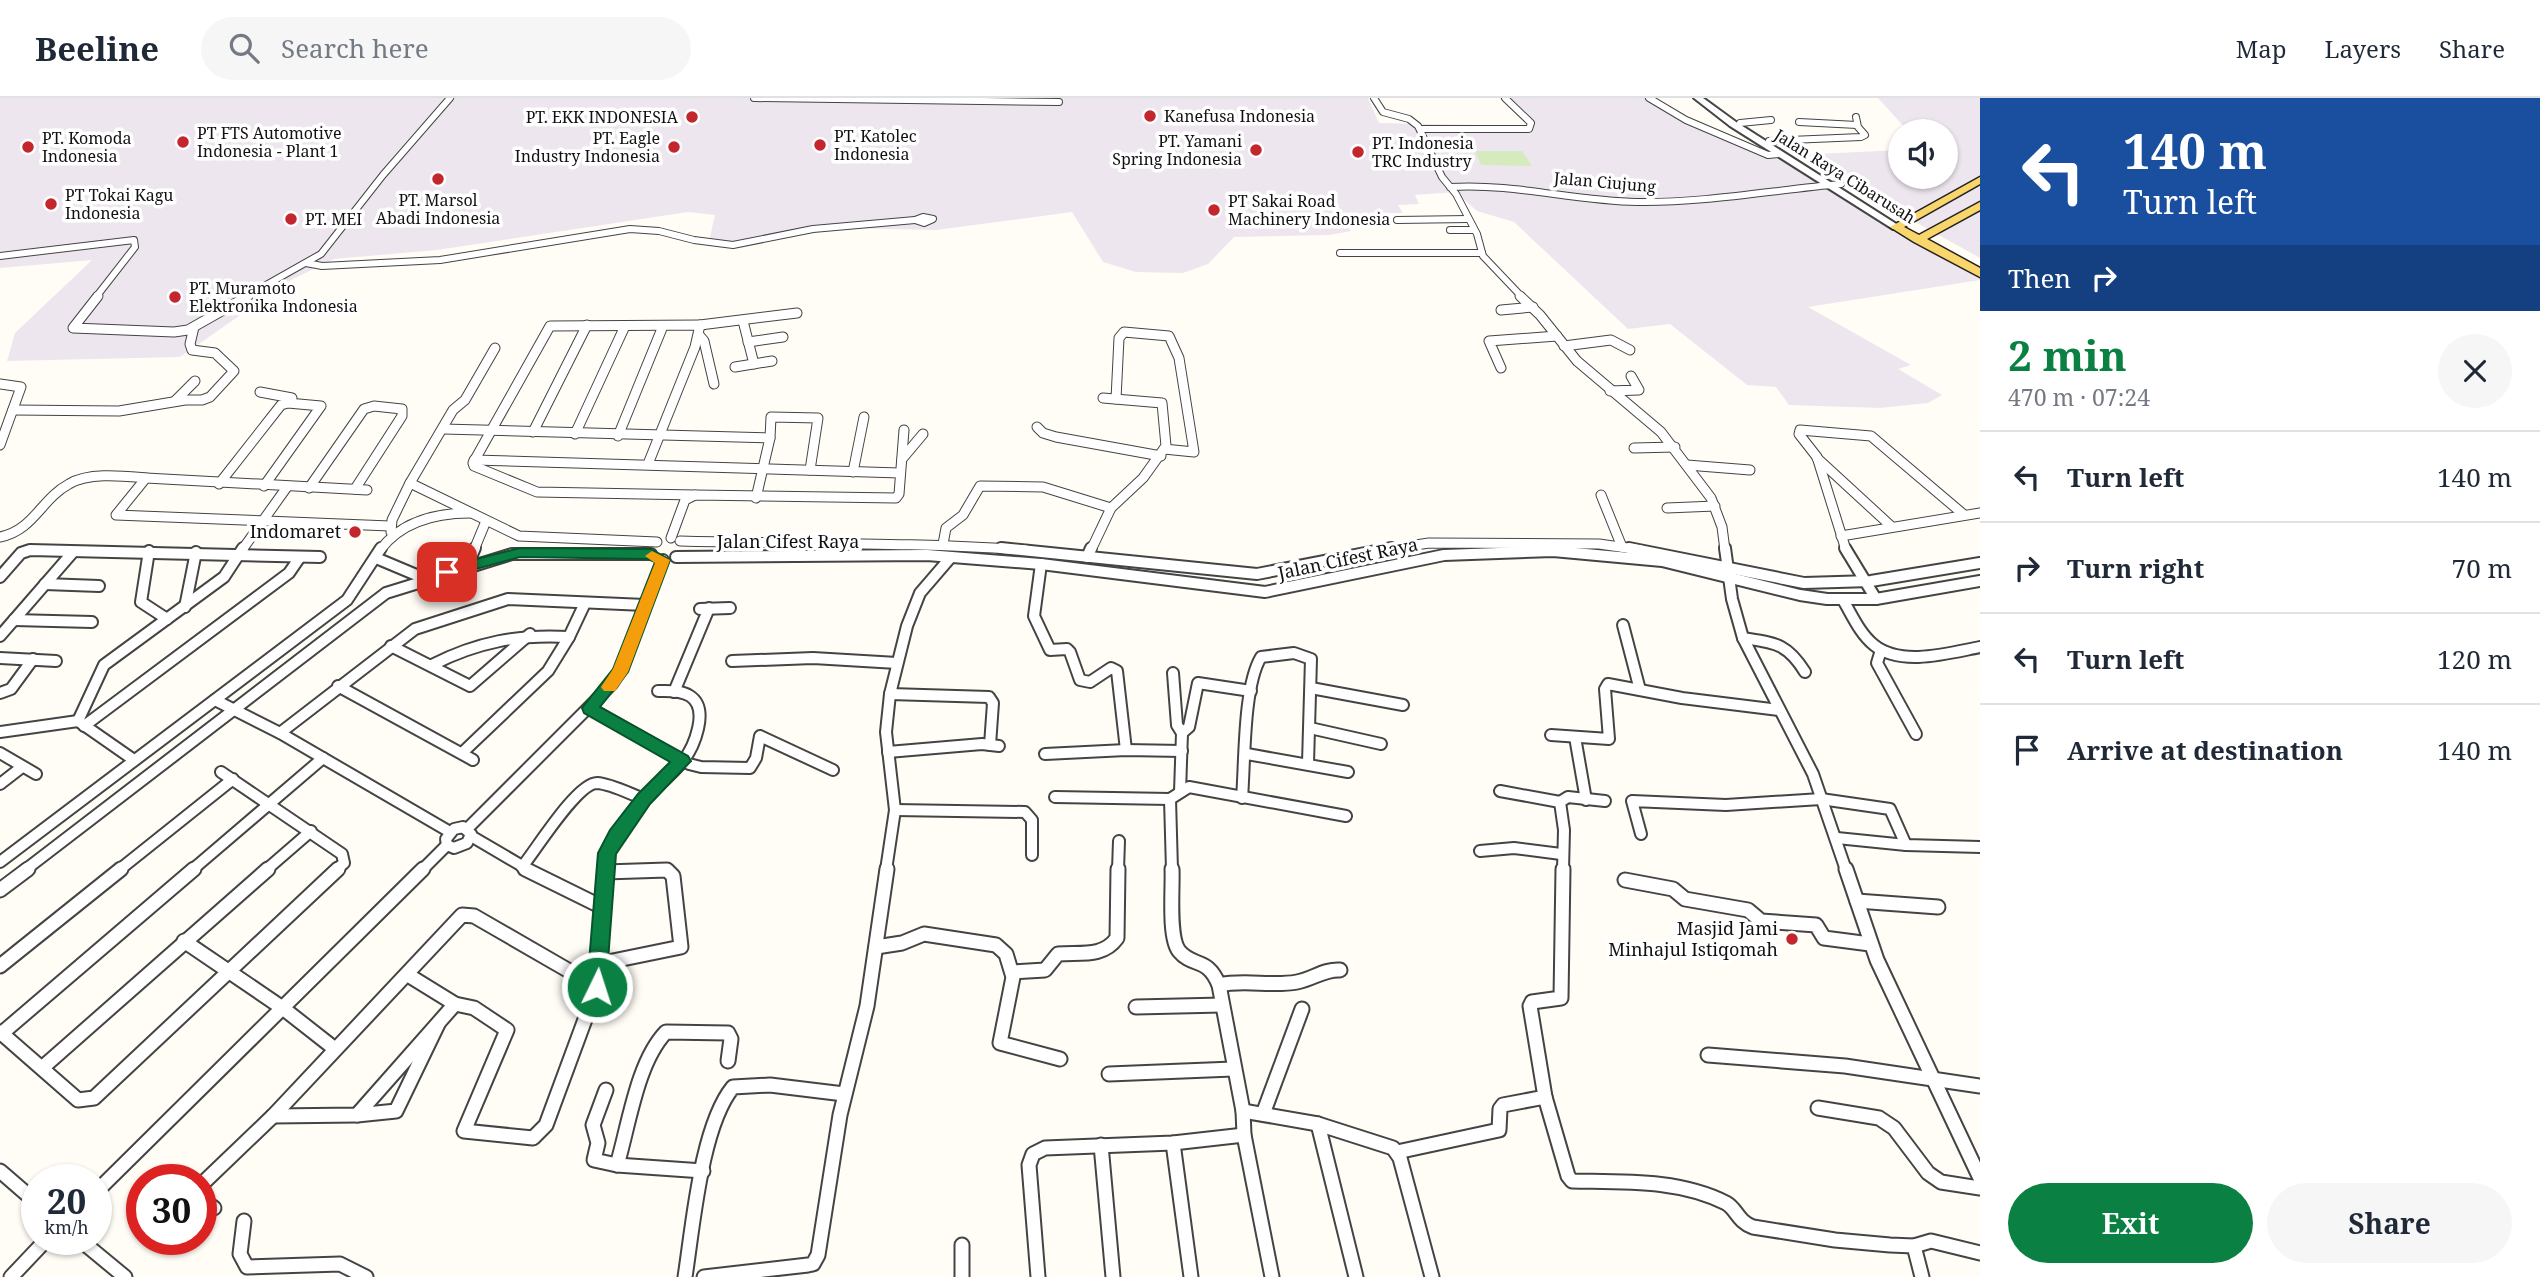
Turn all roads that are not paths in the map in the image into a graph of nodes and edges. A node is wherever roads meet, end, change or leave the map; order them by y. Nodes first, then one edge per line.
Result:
1 (754, 98) edge
2 (1374, 98) edge
3 (1505, 98) edge
4 (1649, 98) edge
5 (1698, 98) edge
6 (1707, 98) edge
7 (448, 99) edge
8 (1046, 100) edge
9 (1059, 100) edge
10 (1771, 120) dead end
11 (1740, 122) junction
12 (1420, 129) junction
13 (1800, 140) junction
14 (1769, 141) junction
15 (1779, 154) junction
16 (1980, 180) edge
17 (1841, 184) junction
18 (1829, 185) junction
19 (1450, 187) junction
20 (1980, 205) edge
21 (1468, 219) junction
22 (915, 220) dead end
23 (1397, 220) dead end
24 (1901, 225) junction
25 (1450, 230) dead end
26 (1474, 230) junction
27 (1923, 238) junction
28 (1340, 253) dead end
29 (1482, 253) junction
30 (0, 256) edge
31 (1980, 264) edge
32 (299, 266) junction
33 (1980, 272) edge
34 (1533, 307) junction
35 (1501, 310) dead end
36 (797, 313) dead end
37 (743, 321) junction
38 (587, 325) junction
39 (625, 326) junction
40 (663, 326) junction
41 (194, 327) junction
42 (699, 330) junction
43 (1557, 336) junction
44 (783, 337) dead end
45 (748, 342) junction
46 (1564, 346) junction
47 (495, 348) dead end
48 (1630, 350) dead end
49 (772, 361) dead end
50 (754, 364) junction
51 (735, 367) dead end
52 (1501, 369) dead end
53 (1631, 376) dead end
54 (195, 381) dead end
55 (0, 384) edge
56 (714, 384) dead end
57 (1610, 391) junction
58 (260, 392) dead end
59 (1103, 398) dead end
60 (1116, 399) junction
61 (173, 403) junction
62 (303, 404) junction
63 (13, 410) junction
64 (864, 417) dead end
65 (1038, 427) dead end
66 (443, 429) junction
67 (904, 430) dead end
68 (491, 431) junction
69 (534, 432) junction
70 (575, 434) junction
71 (923, 434) dead end
72 (618, 436) junction
73 (661, 436) junction
74 (770, 438) junction
75 (0, 445) edge
76 (1675, 447) junction
77 (1634, 448) dead end
78 (1163, 452) junction
79 (1817, 457) junction
80 (474, 460) junction
81 (901, 460) junction
82 (649, 464) junction
83 (1687, 465) junction
84 (762, 467) junction
85 (810, 470) junction
86 (1750, 470) dead end
87 (853, 472) junction
88 (900, 473) junction
89 (146, 478) junction
90 (410, 483) junction
91 (219, 484) junction
92 (264, 486) junction
93 (287, 487) junction
94 (309, 488) junction
95 (355, 489) junction
96 (367, 490) dead end
97 (695, 495) junction
98 (1601, 495) dead end
99 (756, 498) junction
100 (1715, 506) junction
101 (1111, 508) junction
102 (1667, 508) dead end
103 (470, 513) junction
104 (1980, 513) edge
105 (1963, 514) junction
106 (486, 521) junction
107 (259, 523) junction
108 (1892, 527) junction
109 (391, 530) junction
110 (1841, 536) junction
111 (0, 537) edge
112 (675, 540) junction
113 (657, 542) junction
114 (929, 543) junction
115 (943, 544) junction
116 (1622, 547) junction
117 (149, 551) junction
118 (73, 552) junction
119 (196, 552) junction
120 (239, 553) junction
121 (651, 554) junction
122 (927, 555) junction
123 (300, 557) junction
124 (320, 557) dead end
125 (676, 557) junction
126 (950, 557) junction
127 (1087, 557) junction
128 (376, 558) junction
129 (663, 560) junction
130 (1980, 563) edge
131 (1041, 564) junction
132 (467, 566) junction
133 (1729, 572) junction
134 (0, 577) edge
135 (426, 579) junction
136 (1980, 581) edge
137 (1864, 582) junction
138 (46, 584) junction
139 (99, 586) dead end
140 (1876, 599) junction
141 (1843, 600) junction
142 (585, 603) junction
143 (645, 605) junction
144 (185, 607) junction
145 (730, 608) dead end
146 (167, 619) junction
147 (14, 620) junction
148 (92, 622) dead end
149 (1623, 625) dead end
150 (530, 634) junction
151 (0, 636) edge
152 (569, 637) junction
153 (1743, 638) junction
154 (391, 646) junction
155 (1980, 647) edge
156 (1881, 650) junction
157 (0, 658) edge
158 (33, 659) junction
159 (56, 661) dead end
160 (733, 661) dead end
161 (897, 663) junction
162 (432, 666) junction
163 (1805, 672) dead end
164 (1173, 673) dead end
165 (338, 686) junction
166 (1311, 688) junction
167 (1640, 690) junction
168 (658, 691) dead end
169 (1251, 691) junction
170 (674, 692) junction
171 (0, 693) edge
172 (890, 694) junction
173 (215, 699) junction
174 (1403, 705) dead end
175 (590, 708) junction
176 (234, 710) junction
177 (1779, 710) junction
178 (81, 724) junction
179 (1310, 728) junction
180 (0, 732) edge
181 (280, 733) junction
182 (1182, 733) junction
183 (1916, 734) dead end
184 (1551, 735) dead end
185 (1575, 737) junction
186 (1381, 744) dead end
187 (1126, 750) junction
188 (1182, 751) junction
189 (888, 752) junction
190 (0, 753) edge
191 (461, 753) junction
192 (1045, 754) dead end
193 (1247, 754) junction
194 (323, 758) junction
195 (134, 760) junction
196 (473, 760) dead end
197 (682, 761) junction
198 (1308, 763) junction
199 (22, 767) junction
200 (833, 770) dead end
201 (221, 772) dead end
202 (1348, 772) dead end
203 (36, 774) dead end
204 (233, 779) junction
205 (0, 783) edge
206 (1500, 791) dead end
207 (1175, 795) junction
208 (1055, 797) dead end
209 (1242, 797) junction
210 (644, 799) junction
211 (1821, 799) junction
212 (1586, 800) junction
213 (1560, 802) junction
214 (1605, 802) dead end
215 (269, 804) junction
216 (895, 810) junction
217 (1346, 816) dead end
218 (311, 831) junction
219 (469, 832) junction
220 (1641, 834) dead end
221 (448, 838) junction
222 (1837, 838) junction
223 (1119, 841) dead end
224 (1906, 845) junction
225 (1980, 846) edge
226 (1480, 851) dead end
227 (1561, 854) junction
228 (1032, 855) dead end
229 (0, 862) edge
230 (522, 867) junction
231 (605, 872) junction
232 (1625, 880) dead end
233 (0, 890) edge
234 (1857, 901) junction
235 (602, 907) junction
236 (1938, 907) dead end
237 (184, 941) junction
238 (1870, 944) junction
239 (876, 947) junction
240 (598, 964) junction
241 (0, 966) edge
242 (230, 970) junction
243 (1340, 970) dead end
244 (1013, 972) junction
245 (408, 975) junction
246 (1219, 985) junction
247 (597, 987) junction
248 (455, 1004) junction
249 (1222, 1005) junction
250 (1136, 1007) dead end
251 (284, 1009) junction
252 (1302, 1009) dead end
253 (438, 1024) junction
254 (1, 1033) edge
255 (335, 1049) junction
256 (1708, 1055) dead end
257 (1060, 1059) dead end
258 (728, 1061) dead end
259 (42, 1068) junction
260 (1233, 1069) junction
261 (1109, 1074) dead end
262 (1932, 1077) junction
263 (1980, 1086) edge
264 (606, 1090) dead end
265 (844, 1094) junction
266 (1545, 1097) junction
267 (1818, 1108) dead end
268 (1243, 1111) junction
269 (1263, 1114) junction
270 (357, 1115) junction
271 (273, 1116) junction
272 (1318, 1124) junction
273 (1244, 1135) junction
274 (1173, 1143) junction
275 (1101, 1146) junction
276 (1397, 1152) junction
277 (617, 1165) junction
278 (217, 1170) edge
279 (0, 1171) edge
280 (703, 1171) junction
281 (112, 1176) edge
282 (1980, 1178) edge
283 (1980, 1188) edge
284 (21, 1189) edge
285 (244, 1221) dead end
286 (962, 1245) dead end
287 (1914, 1247) junction
288 (1980, 1253) edge
289 (32, 1255) edge
290 (98, 1255) edge
291 (813, 1271) edge
292 (11, 1277) edge
293 (125, 1277) edge
294 (366, 1277) edge
295 (685, 1277) edge
296 (704, 1277) edge
297 (962, 1277) edge
298 (1038, 1277) edge
299 (1113, 1277) edge
300 (1191, 1277) edge
301 (1272, 1277) edge
302 (1356, 1277) edge
303 (1432, 1277) edge
304 (1922, 1277) edge

1 - 8 street
2 - 12 street
3 - 12 street
4 - 15 street
5 - 15 street, Jalan Raya Cibarusah
6 - 11 street, Jalan Raya Cibarusah
7 - 32 street
8 - 9 street
8 - 9 street
10 - 11 street
11 - 14 street, Jalan Raya Cibarusah
12 - 19 street
13 - 13 street
13 - 14 street
14 - 17 street, Jalan Raya Cibarusah
15 - 18 street, Jalan Raya Cibarusah
16 - 24 main road
17 - 18 street, Jalan Ciujung
17 - 24 street, Jalan Raya Cibarusah
18 - 19 street, Jalan Ciujung
18 - 24 street, Jalan Raya Cibarusah
19 - 21 street
20 - 27 main road
21 - 23 street
21 - 26 street
22 - 32 street
24 - 27 main road, Jalan Raya Cibarusah
25 - 26 street
26 - 29 street
27 - 31 main road, Jalan Raya Cibarusah
27 - 33 main road, Jalan Raya Cibarusah
28 - 29 street
29 - 34 street
30 - 41 street
32 - 41 street
34 - 35 street
34 - 43 street
36 - 37 street
37 - 42 street
37 - 45 street
38 - 39 street
38 - 68 street
38 - 69 street
39 - 40 street
39 - 70 street
40 - 42 street
40 - 72 street
41 - 61 street
42 - 56 street
42 - 73 street
43 - 46 street
43 - 52 street
44 - 45 street
45 - 50 street
46 - 48 street
46 - 57 street
47 - 66 street
49 - 50 street
50 - 51 street
53 - 57 street
54 - 61 street
55 - 63 street
57 - 76 street
58 - 62 street
59 - 60 street
60 - 78 street
60 - 78 street
61 - 63 street
62 - 91 street
62 - 92 street
63 - 75 street
64 - 87 street
65 - 78 street
66 - 68 street
66 - 90 street
67 - 81 street
68 - 69 street
68 - 80 street
69 - 70 street
70 - 72 street
71 - 81 street
72 - 73 street
73 - 74 street
73 - 82 street
74 - 84 street
74 - 85 street
76 - 77 street
76 - 83 street
78 - 101 street
79 - 105 street
79 - 108 street
79 - 110 street
80 - 82 street
80 - 97 street
81 - 88 street
82 - 84 street
83 - 86 street
83 - 100 street
84 - 85 street
84 - 99 street
85 - 87 street
87 - 88 street
88 - 99 street
89 - 91 street
89 - 107 street
89 - 111 street
90 - 103 street, Jalan Cifest Raya
90 - 109 street
91 - 92 street
92 - 93 street
93 - 94 street
93 - 107 street
94 - 95 street
94 - 95 street
95 - 96 street
97 - 99 street
97 - 112 street
98 - 116 street
100 - 102 street
100 - 133 street
101 - 115 street
101 - 127 street
103 - 106 street, Jalan Cifest Raya
103 - 109 street
104 - 105 street
105 - 108 street
106 - 113 street, Jalan Cifest Raya
106 - 132 street
107 - 109 street
107 - 120 street
108 - 110 street
109 - 128 street
110 - 137 street
112 - 113 street, Jalan Cifest Raya
112 - 114 street, Jalan Cifest Raya
112 - 125 street
113 - 121 street
114 - 115 street, Jalan Cifest Raya
114 - 122 street
115 - 127 street, Jalan Cifest Raya
116 - 127 street, Jalan Cifest Raya
116 - 133 street, Jalan Cifest Raya
117 - 118 street
117 - 119 street
117 - 146 street
118 - 134 street
118 - 138 street
119 - 120 street
119 - 144 street
120 - 123 street
120 - 144 street
121 - 129 street
121 - 132 street
122 - 125 street, Jalan Cifest Raya
122 - 126 street, Jalan Cifest Raya
123 - 124 street
123 - 178 street
125 - 129 street, Jalan Cifest Raya
126 - 131 street, Jalan Cifest Raya
126 - 161 street
128 - 135 street
128 - 173 street
129 - 143 street
130 - 137 street, Jalan Cifest Raya
131 - 133 street, Jalan Cifest Raya
131 - 187 street
132 - 135 street
133 - 137 street, Jalan Cifest Raya
133 - 141 street, Jalan Cifest Raya
133 - 153 street
135 - 176 street
136 - 140 street, Jalan Cifest Raya
137 - 140 street
138 - 139 street
138 - 147 street
140 - 141 street, Jalan Cifest Raya
141 - 156 street
142 - 143 street
142 - 152 street
142 - 154 street
143 - 175 street
144 - 146 street
145 - 170 street
146 - 178 street
147 - 148 street
147 - 151 street
149 - 167 street
150 - 152 street
150 - 162 street
150 - 162 street
152 - 191 street
153 - 163 street
153 - 177 street
154 - 162 street
154 - 165 street
155 - 156 street
156 - 183 street
157 - 158 street
158 - 159 street
158 - 171 street
160 - 161 street
161 - 172 street
164 - 182 street
165 - 181 street
165 - 191 street
166 - 169 street
166 - 174 street
166 - 179 street
167 - 177 street
167 - 185 street
168 - 170 street
169 - 182 street
169 - 193 street
170 - 197 street
172 - 189 street
172 - 189 street
173 - 176 street
173 - 195 street
175 - 197 street
175 - 219 street
176 - 181 street
176 - 233 street
177 - 211 street
178 - 180 street
178 - 195 street
179 - 186 street
179 - 198 street
181 - 194 street
182 - 188 street
184 - 185 street
185 - 212 street
187 - 188 street
187 - 192 street
188 - 207 street
189 - 216 street
190 - 199 street
191 - 196 street
193 - 198 street
193 - 209 street
194 - 215 street
194 - 221 street
195 - 229 street
197 - 200 street
197 - 210 street
198 - 202 street
199 - 203 street
199 - 205 street
201 - 204 street
204 - 215 street
204 - 241 street
206 - 213 street
207 - 208 street
207 - 209 street
207 - 246 street
209 - 217 street
210 - 230 street
210 - 231 street
211 - 220 street
211 - 222 street
211 - 224 street
212 - 213 street
212 - 214 street
213 - 227 street
215 - 218 street
215 - 254 street
216 - 228 street
216 - 239 street
218 - 237 street
218 - 242 street
219 - 221 street
219 - 221 street
219 - 230 street
221 - 251 street
222 - 224 street
222 - 234 street
223 - 244 street
224 - 225 street
226 - 227 street
227 - 266 street
230 - 235 street
231 - 235 street
231 - 240 street
232 - 238 street
234 - 236 street
234 - 238 street
235 - 240 street
237 - 242 street
237 - 259 street
238 - 262 street
239 - 244 street
239 - 265 street
240 - 247 street
242 - 251 street
242 - 259 street
243 - 246 street
244 - 257 street
245 - 247 street
245 - 248 street
245 - 255 street
246 - 249 street
247 - 248 street
248 - 253 street
249 - 250 street
249 - 260 street
251 - 255 street
251 - 281 street
252 - 269 street
253 - 270 street
253 - 270 street
254 - 259 street
255 - 271 street
256 - 262 street
258 - 277 street
260 - 261 street
260 - 268 street
262 - 263 street
262 - 282 street
264 - 277 street
265 - 280 street
265 - 291 street
266 - 276 street
266 - 287 street
267 - 283 street
268 - 269 street
268 - 273 street
269 - 272 street
270 - 271 street
271 - 278 street
272 - 276 street
272 - 302 street
273 - 274 street
273 - 301 street
274 - 275 street
274 - 300 street
275 - 298 street
275 - 299 street
276 - 303 street
277 - 280 street
279 - 284 street
280 - 295 street
285 - 294 street
286 - 297 street
287 - 288 street
287 - 304 street
289 - 292 street
290 - 293 street
291 - 296 street

